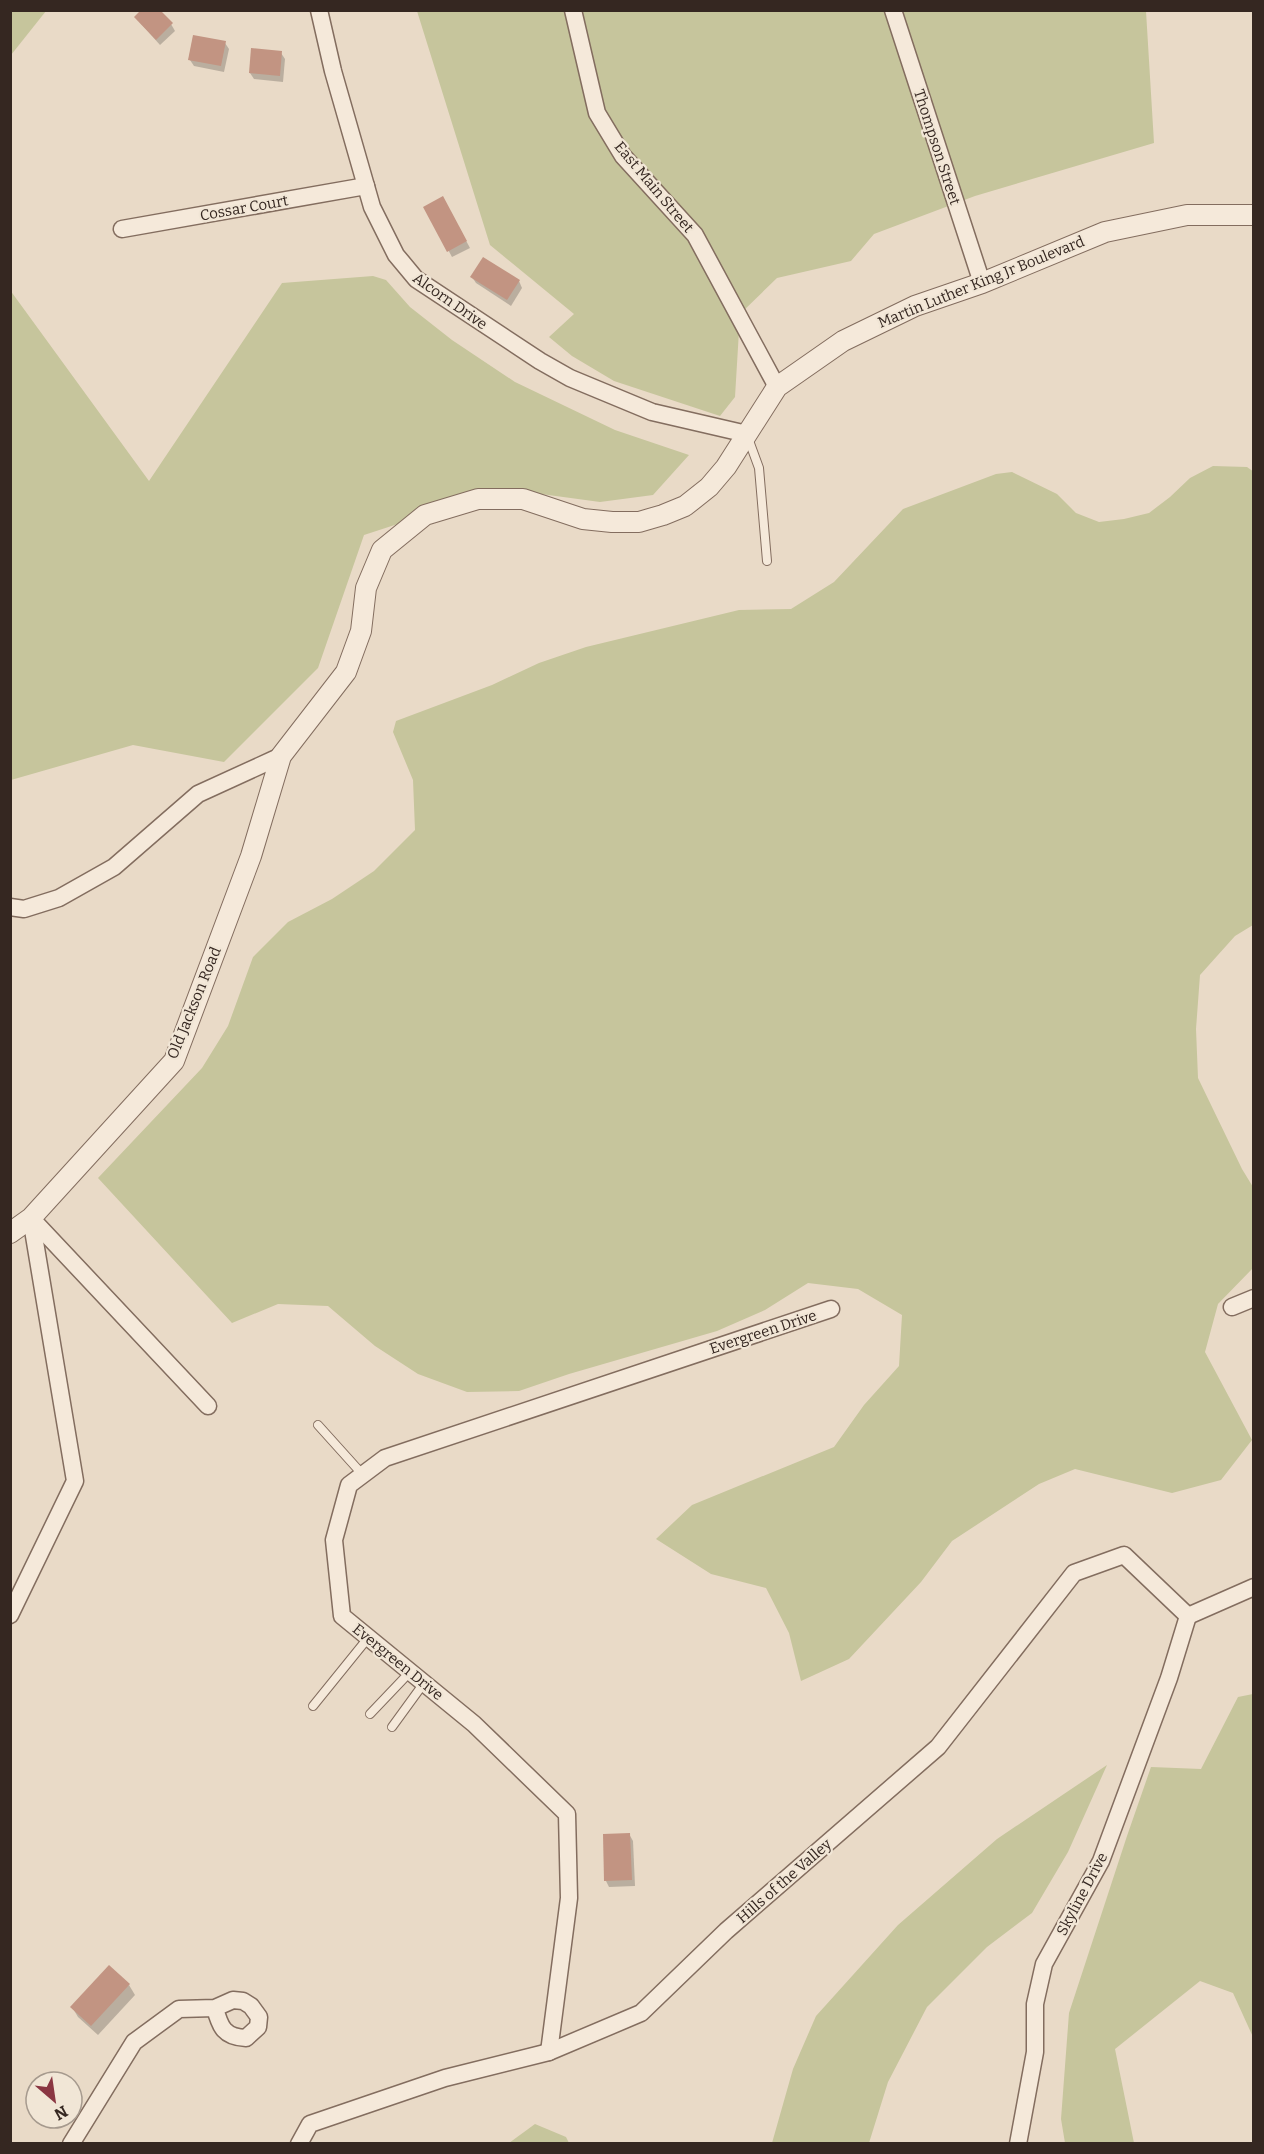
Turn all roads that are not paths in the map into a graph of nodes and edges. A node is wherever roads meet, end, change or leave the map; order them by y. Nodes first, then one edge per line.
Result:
1 (319, 10) edge
2 (573, 10) edge
3 (893, 10) edge
4 (366, 186) junction
5 (1254, 215) edge
6 (122, 229) dead end
7 (982, 283) junction
8 (777, 387) junction
9 (747, 434) junction
10 (767, 561) dead end
11 (281, 756) junction
12 (10, 907) edge
13 (31, 1218) junction
14 (10, 1233) edge
15 (1254, 1298) edge
16 (1232, 1307) dead end
17 (831, 1309) dead end
18 (208, 1406) dead end
19 (318, 1425) dead end
20 (363, 1475) junction
21 (1254, 1587) edge
22 (10, 1615) edge
23 (1188, 1616) junction
24 (368, 1638) junction
25 (410, 1672) junction
26 (424, 1683) junction
27 (313, 1706) dead end
28 (370, 1714) dead end
29 (392, 1727) dead end
30 (215, 2008) dead end
31 (549, 2052) junction
32 (71, 2144) edge
33 (299, 2144) edge
34 (1018, 2144) edge

1 - 4 street, Alcorn Drive
2 - 8 street, East Main Street
3 - 7 street, Thompson Street
4 - 6 street, Cossar Court
4 - 9 street, Alcorn Drive
5 - 7 street, Martin Luther King Jr Boulevard
7 - 8 street, Martin Luther King Jr Boulevard
8 - 9 street, Martin Luther King Jr Boulevard
9 - 10 lane
9 - 11 street, Martin Luther King Jr Boulevard
11 - 12 street, Martin Luther King Jr Boulevard
11 - 13 street, Old Jackson Road
13 - 14 street, Old Jackson Road
13 - 18 street
13 - 22 street
15 - 16 street
17 - 20 street, Evergreen Drive
19 - 20 lane
20 - 24 street, Evergreen Drive
21 - 23 street
23 - 31 street, Hills of the Valley
23 - 34 street, Skyline Drive
24 - 25 street, Evergreen Drive
24 - 27 lane
25 - 26 street, Evergreen Drive
25 - 28 lane
26 - 29 lane
26 - 31 street, Evergreen Drive
30 - 32 street
31 - 33 street, Hills of the Valley

